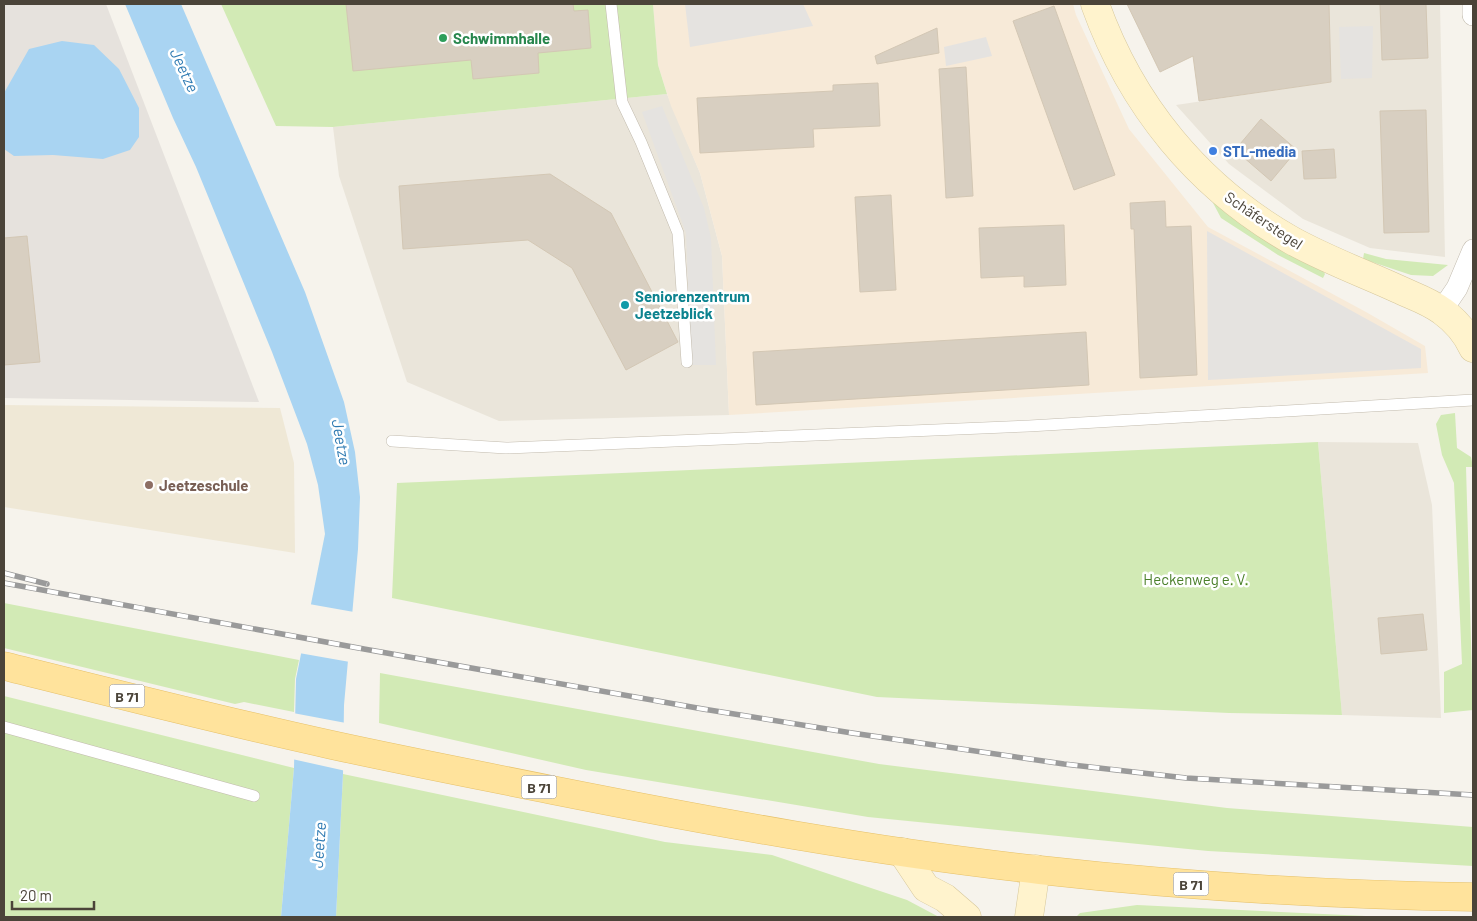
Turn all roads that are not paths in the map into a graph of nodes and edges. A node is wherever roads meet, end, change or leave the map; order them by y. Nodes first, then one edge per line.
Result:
1 (611, 4) edge
2 (1095, 4) edge
3 (1473, 4) edge
4 (1473, 15) edge
5 (1473, 250) edge
6 (1442, 310) junction
7 (1473, 348) edge
8 (687, 362) dead end
9 (1473, 400) edge
10 (392, 441) dead end
11 (4, 666) edge
12 (4, 728) edge
13 (254, 796) dead end
14 (902, 852) junction
15 (1036, 870) junction
16 (1466, 897) edge
17 (967, 917) edge
18 (1029, 917) edge

1 - 8 lane
2 - 6 main road, Schäferstegel
3 - 4 street
5 - 6 street
6 - 7 main road, Schäferstegel
9 - 10 lane
11 - 14 main road, B 71
12 - 13 lane
14 - 15 main road, B 71
14 - 17 main road
15 - 16 main road, B 71
15 - 18 main road

